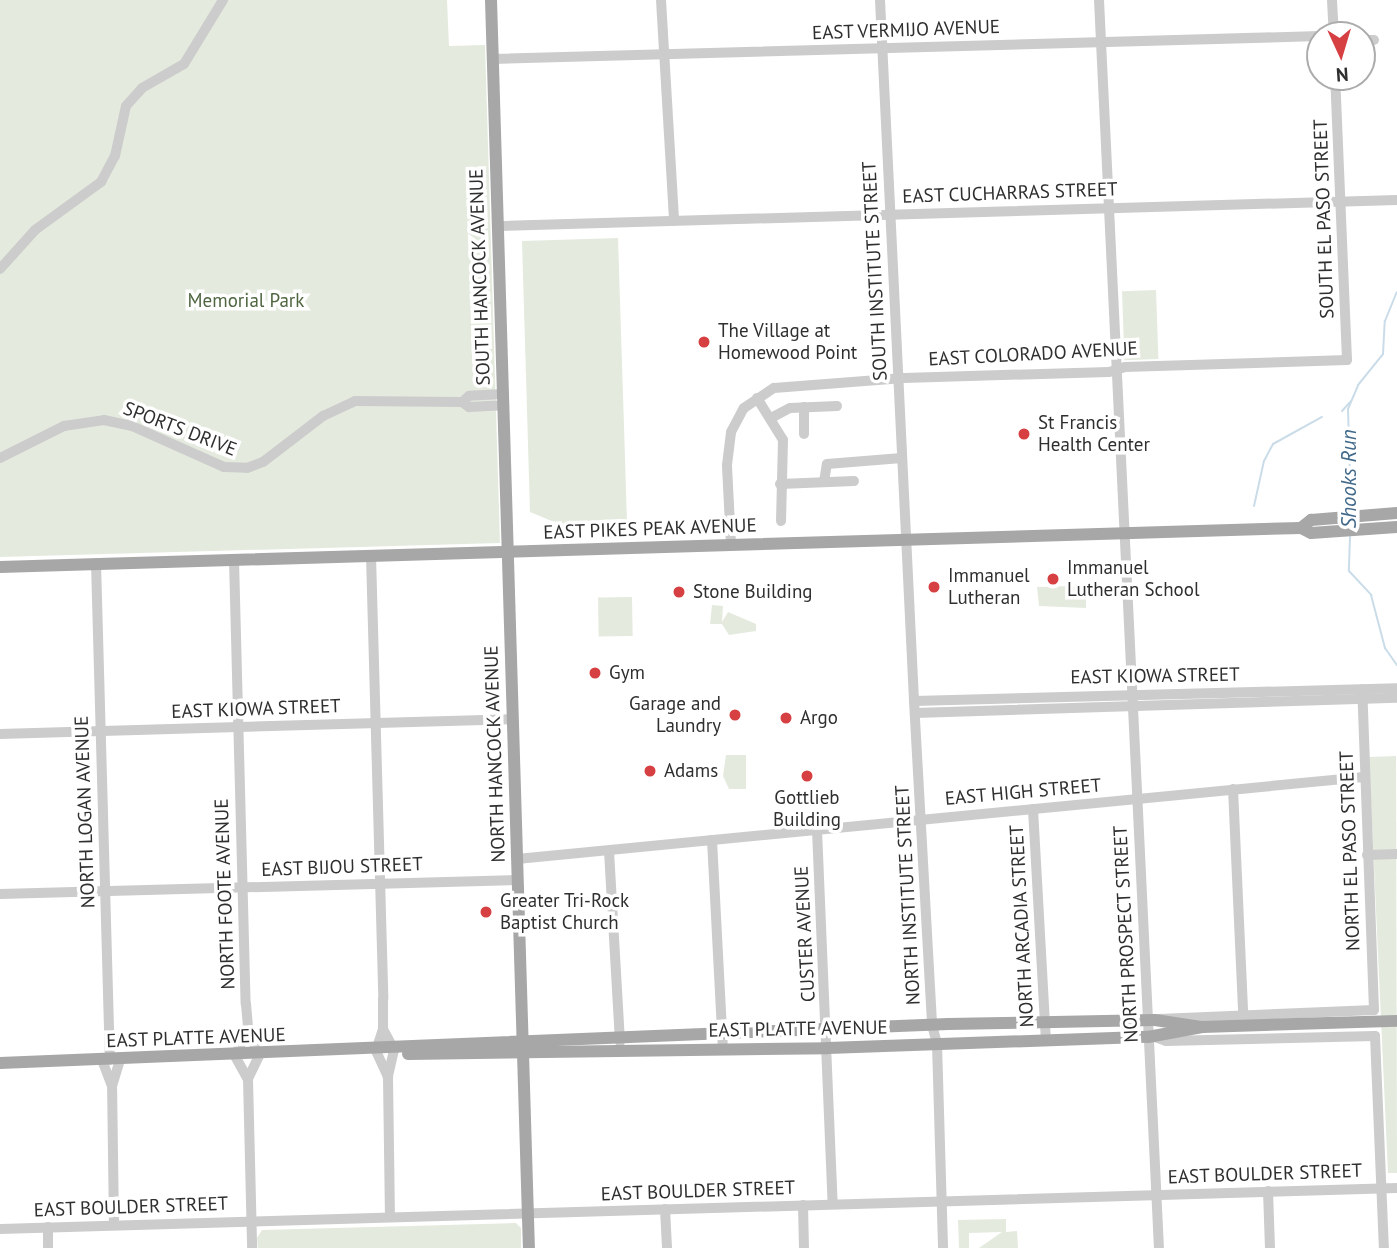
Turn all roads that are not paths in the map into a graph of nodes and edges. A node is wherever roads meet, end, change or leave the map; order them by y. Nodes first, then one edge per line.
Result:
1 (223, 0) edge
2 (491, 0) edge
3 (661, 0) edge
4 (880, 0) edge
5 (1099, 0) edge
6 (1332, 0) edge
7 (1333, 21) edge
8 (1306, 36) edge
9 (1100, 41) junction
10 (881, 49) junction
11 (664, 55) junction
12 (493, 59) junction
13 (1336, 91) edge
14 (1397, 200) edge
15 (1340, 201) junction
16 (1109, 208) junction
17 (889, 214) junction
18 (674, 221) junction
19 (499, 226) junction
20 (0, 269) edge
21 (1347, 360) joint
22 (1118, 369) junction
23 (898, 380) junction
24 (757, 398) junction
25 (503, 400) junction
26 (836, 406) dead end
27 (804, 407) junction
28 (771, 418) junction
29 (804, 433) dead end
30 (0, 458) edge
31 (902, 458) junction
32 (854, 481) dead end
33 (824, 482) junction
34 (780, 484) junction
35 (1397, 513) edge
36 (781, 521) dead end
37 (1377, 521) junction
38 (1397, 527) edge
39 (1124, 535) junction
40 (906, 540) junction
41 (731, 545) junction
42 (509, 552) junction
43 (371, 556) junction
44 (234, 560) junction
45 (96, 563) junction
46 (0, 566) edge
47 (1397, 688) edge
48 (1132, 694) junction
49 (1362, 695) junction
50 (1397, 698) edge
51 (914, 701) junction
52 (1133, 707) junction
53 (915, 713) junction
54 (513, 719) junction
55 (376, 723) junction
56 (238, 727) junction
57 (99, 731) junction
58 (0, 734) edge
59 (1364, 776) junction
60 (1233, 789) junction
61 (1138, 798) junction
62 (1033, 809) junction
63 (922, 819) junction
64 (817, 830) junction
65 (712, 840) junction
66 (609, 851) junction
67 (1367, 855) junction
68 (1397, 855) edge
69 (517, 859) junction
70 (518, 880) junction
71 (380, 884) junction
72 (243, 887) junction
73 (105, 892) junction
74 (0, 894) edge
75 (1242, 1013) junction
76 (1151, 1020) junction
77 (1397, 1021) edge
78 (1045, 1022) junction
79 (932, 1025) junction
80 (1202, 1027) junction
81 (248, 1029) junction
82 (383, 1029) junction
83 (827, 1030) junction
84 (722, 1032) junction
85 (620, 1035) junction
86 (1151, 1037) junction
87 (521, 1039) junction
88 (1046, 1040) junction
89 (937, 1044) junction
90 (828, 1048) junction
91 (723, 1049) junction
92 (394, 1050) junction
93 (376, 1051) junction
94 (620, 1053) junction
95 (522, 1055) junction
96 (235, 1056) junction
97 (259, 1056) junction
98 (111, 1060) junction
99 (0, 1063) edge
100 (387, 1077) junction
101 (248, 1079) junction
102 (112, 1086) junction
103 (1381, 1188) junction
104 (1397, 1188) edge
105 (1268, 1191) junction
106 (1156, 1195) junction
107 (942, 1201) junction
108 (833, 1204) junction
109 (803, 1205) junction
110 (665, 1209) junction
111 (528, 1213) junction
112 (390, 1217) junction
113 (251, 1222) junction
114 (114, 1225) junction
115 (48, 1227) junction
116 (0, 1229) edge
117 (48, 1248) edge
118 (252, 1248) edge
119 (529, 1248) edge
120 (667, 1248) edge
121 (804, 1248) edge
122 (943, 1248) edge
123 (1159, 1248) edge
124 (1270, 1248) edge
125 (1384, 1248) edge

1 - 20 street
2 - 12 main road, SOUTH HANCOCK AVENUE
3 - 11 street
4 - 10 street, SOUTH INSTITUTE STREET
5 - 9 street, NORTH PROSPECT STREET
6 - 7 street
8 - 9 street, EAST VERMIJO AVENUE
9 - 10 street, EAST VERMIJO AVENUE
9 - 16 street, NORTH PROSPECT STREET
10 - 11 street, EAST VERMIJO AVENUE
10 - 17 street, SOUTH INSTITUTE STREET
11 - 12 street, EAST VERMIJO AVENUE
11 - 18 street
12 - 19 main road, SOUTH HANCOCK AVENUE
13 - 15 street, SOUTH EL PASO STREET
14 - 15 street, EAST CUCHARRAS STREET
15 - 16 street, EAST CUCHARRAS STREET
15 - 21 street, SOUTH EL PASO STREET
16 - 17 street, EAST CUCHARRAS STREET
16 - 22 street, NORTH PROSPECT STREET
17 - 18 street, EAST CUCHARRAS STREET
17 - 23 street, SOUTH INSTITUTE STREET
18 - 19 street, EAST CUCHARRAS STREET
19 - 25 main road, SOUTH HANCOCK AVENUE
21 - 22 street, EAST COLORADO AVENUE
22 - 23 street, EAST COLORADO AVENUE
22 - 39 street, NORTH PROSPECT STREET
23 - 24 street, EAST COLORADO AVENUE
23 - 31 street, SOUTH INSTITUTE STREET
24 - 28 street
24 - 41 street, EAST COLORADO AVENUE
25 - 30 street, SPORTS DRIVE
25 - 42 main road, SOUTH HANCOCK AVENUE
26 - 27 street
27 - 28 street
27 - 29 street
28 - 34 street
31 - 33 street
31 - 40 street, SOUTH INSTITUTE STREET
32 - 33 street
33 - 34 street
34 - 36 street
35 - 37 main road, EAST PIKES PEAK AVENUE
37 - 38 main road, EAST PIKES PEAK AVENUE
37 - 39 main road, EAST PIKES PEAK AVENUE
39 - 40 main road, EAST PIKES PEAK AVENUE
39 - 48 street, NORTH PROSPECT STREET
40 - 41 main road, EAST PIKES PEAK AVENUE
40 - 51 street, NORTH INSTITUTE STREET
41 - 42 main road, EAST PIKES PEAK AVENUE
42 - 43 main road, EAST PIKES PEAK AVENUE
42 - 54 main road, NORTH HANCOCK AVENUE
43 - 44 main road, EAST PIKES PEAK AVENUE
43 - 55 street
44 - 45 main road, EAST PIKES PEAK AVENUE
44 - 56 street, NORTH FOOTE AVENUE
45 - 46 main road, EAST PIKES PEAK AVENUE
45 - 57 street, NORTH LOGAN AVENUE
47 - 49 street, EAST KIOWA STREET
48 - 49 street, EAST KIOWA STREET
48 - 51 street, EAST KIOWA STREET
48 - 52 street, NORTH PROSPECT STREET
49 - 50 street, EAST KIOWA STREET
49 - 52 street, EAST KIOWA STREET
49 - 59 street, NORTH EL PASO STREET
51 - 53 street, NORTH INSTITUTE STREET
52 - 53 street, EAST KIOWA STREET
52 - 61 street, NORTH PROSPECT STREET
53 - 63 street, NORTH INSTITUTE STREET
54 - 55 street, EAST KIOWA STREET
54 - 69 main road, NORTH HANCOCK AVENUE
55 - 56 street, EAST KIOWA STREET
55 - 71 street
56 - 57 street, EAST KIOWA STREET
56 - 72 street, NORTH FOOTE AVENUE
57 - 58 street, EAST KIOWA STREET
57 - 73 street, NORTH LOGAN AVENUE
59 - 60 street, EAST HIGH STREET
59 - 67 street, NORTH EL PASO STREET
60 - 61 street, EAST HIGH STREET
60 - 75 street
61 - 62 street, EAST HIGH STREET
61 - 76 street, NORTH PROSPECT STREET
62 - 63 street, EAST HIGH STREET
62 - 78 street, NORTH ARCADIA STREET
63 - 64 street, EAST HIGH STREET
63 - 79 street, NORTH INSTITUTE STREET
64 - 65 street, EAST HIGH STREET
64 - 83 street, CUSTER AVENUE
65 - 66 street, EAST HIGH STREET
65 - 84 street
66 - 69 street, EAST HIGH STREET
66 - 85 street
67 - 68 street
67 - 75 street, NORTH EL PASO STREET
69 - 70 main road, NORTH HANCOCK AVENUE
70 - 71 street, EAST BIJOU STREET
70 - 87 main road, NORTH HANCOCK AVENUE
71 - 72 street, EAST BIJOU STREET
71 - 82 street
72 - 73 street, EAST BIJOU STREET
72 - 81 street, NORTH FOOTE AVENUE
73 - 74 street, EAST BIJOU STREET
73 - 98 street, NORTH LOGAN AVENUE
75 - 76 street
76 - 78 main road, EAST PLATTE AVENUE
76 - 80 main road, EAST PLATTE AVENUE
76 - 86 street, NORTH PROSPECT STREET
77 - 80 main road, EAST PLATTE AVENUE
78 - 79 main road, EAST PLATTE AVENUE
78 - 88 street, NORTH ARCADIA STREET
79 - 83 main road, EAST PLATTE AVENUE
79 - 89 street, NORTH INSTITUTE STREET
80 - 86 main road, EAST PLATTE AVENUE
81 - 96 street
81 - 97 street, NORTH FOOTE AVENUE
82 - 92 street
82 - 93 street
83 - 84 main road, EAST PLATTE AVENUE
83 - 90 street, CUSTER AVENUE
84 - 85 main road, EAST PLATTE AVENUE
84 - 91 street
85 - 87 main road, EAST PLATTE AVENUE
85 - 94 street
86 - 88 main road, EAST PLATTE AVENUE
86 - 103 street
86 - 106 street, NORTH PROSPECT STREET
87 - 92 main road, EAST PLATTE AVENUE
87 - 95 main road, NORTH HANCOCK AVENUE
88 - 89 main road, EAST PLATTE AVENUE
89 - 90 main road, EAST PLATTE AVENUE
89 - 107 street, NORTH INSTITUTE STREET
90 - 91 main road, EAST PLATTE AVENUE
90 - 108 street, CUSTER AVENUE
91 - 94 main road, EAST PLATTE AVENUE
92 - 93 main road, EAST PLATTE AVENUE
92 - 95 main road, EAST PLATTE AVENUE
92 - 100 street
93 - 97 main road, EAST PLATTE AVENUE
93 - 100 street
94 - 95 main road, EAST PLATTE AVENUE
95 - 111 main road, NORTH HANCOCK AVENUE
96 - 97 main road, EAST PLATTE AVENUE
96 - 98 main road, EAST PLATTE AVENUE
96 - 101 street
97 - 101 street
98 - 99 main road, EAST PLATTE AVENUE
98 - 102 street, NORTH LOGAN AVENUE
98 - 102 street
100 - 112 street
101 - 113 street
102 - 114 street, NORTH LOGAN AVENUE
103 - 104 street, EAST BOULDER STREET
103 - 105 street, EAST BOULDER STREET
103 - 125 street
105 - 106 street, EAST BOULDER STREET
105 - 124 street
106 - 107 street, EAST BOULDER STREET
106 - 123 street, NORTH PROSPECT STREET
107 - 108 street, EAST BOULDER STREET
107 - 122 street, NORTH INSTITUTE STREET
108 - 109 street, EAST BOULDER STREET
109 - 110 street, EAST BOULDER STREET
109 - 121 street
110 - 111 street, EAST BOULDER STREET
110 - 120 street
111 - 112 street, EAST BOULDER STREET
111 - 119 main road, NORTH HANCOCK AVENUE
112 - 113 street, EAST BOULDER STREET
113 - 114 street, EAST BOULDER STREET
113 - 118 street
114 - 115 street, EAST BOULDER STREET
115 - 116 street, EAST BOULDER STREET
115 - 117 street

